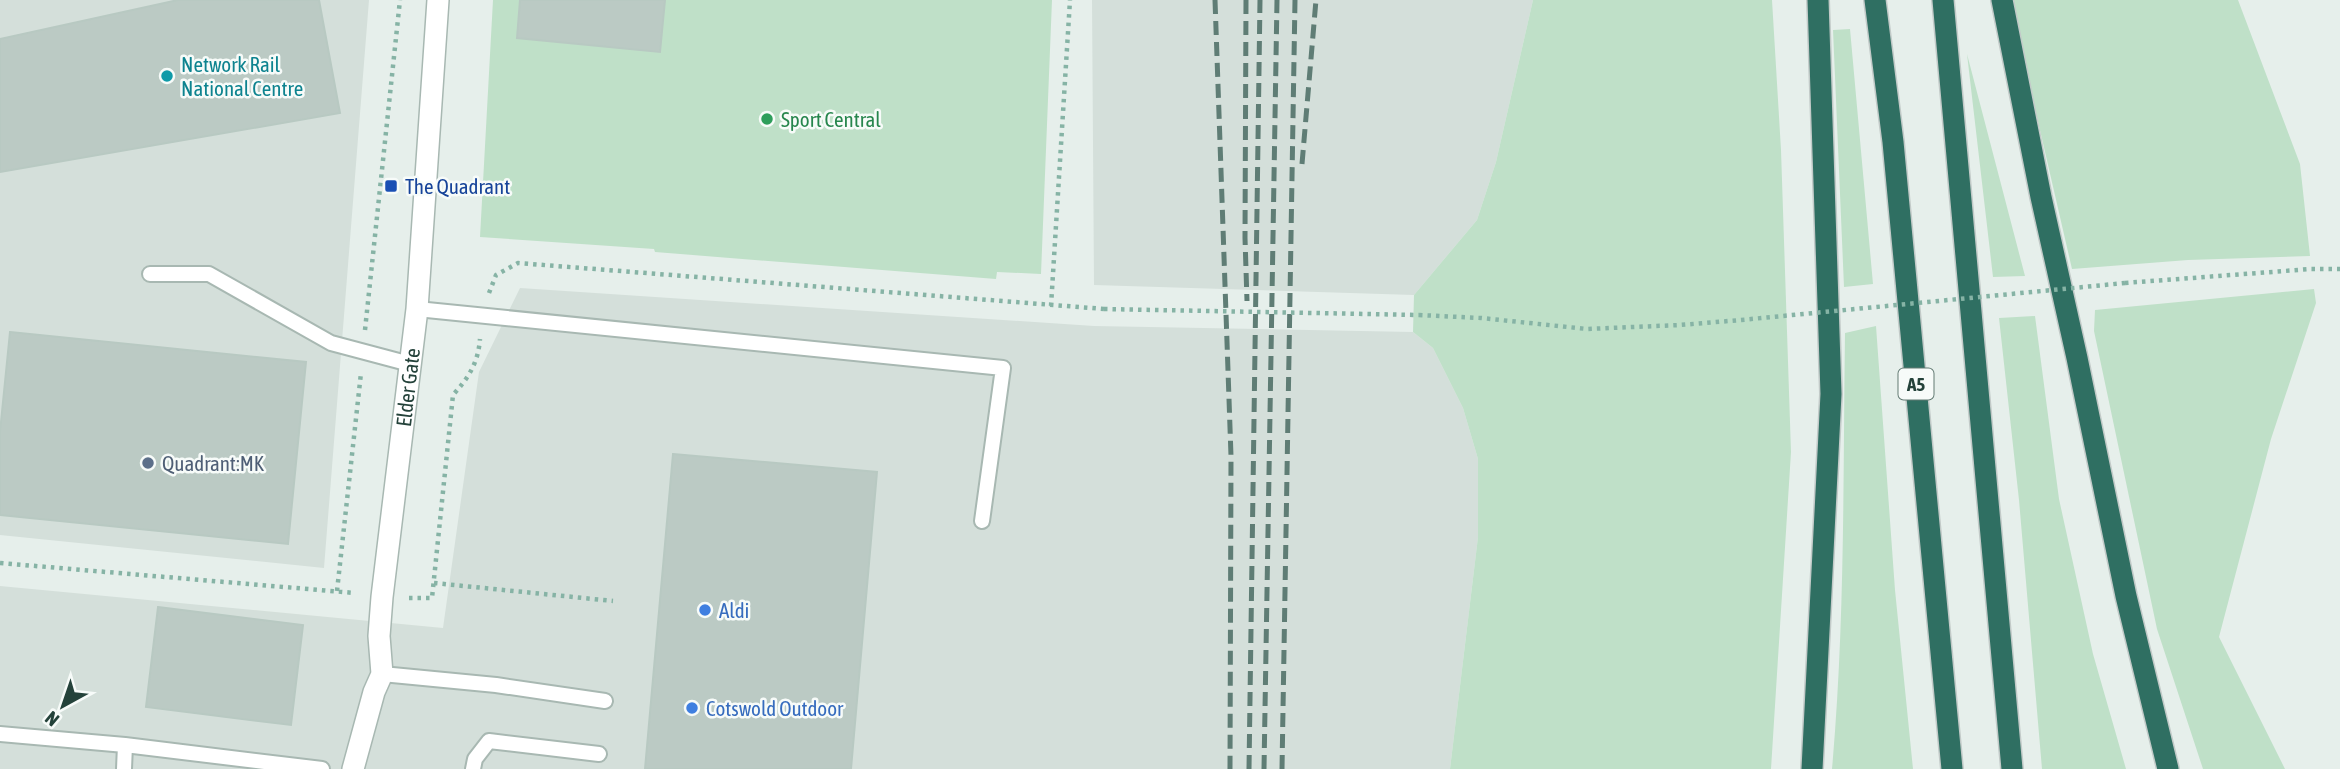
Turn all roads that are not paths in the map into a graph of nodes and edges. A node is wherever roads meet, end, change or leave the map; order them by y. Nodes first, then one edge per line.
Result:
1 (438, 0) edge
2 (1818, 0) edge
3 (1875, 0) edge
4 (1943, 0) edge
5 (2002, 0) edge
6 (150, 274) dead end
7 (417, 309) junction
8 (410, 364) junction
9 (982, 521) dead end
10 (382, 674) junction
11 (606, 701) dead end
12 (0, 734) edge
13 (125, 745) junction
14 (599, 754) dead end
15 (124, 769) edge
16 (322, 769) edge
17 (353, 769) edge
18 (473, 769) edge
19 (1812, 769) edge
20 (1952, 769) edge
21 (2012, 769) edge
22 (2168, 769) edge

1 - 7 street, Elder Gate
2 - 19 highway
3 - 20 highway, A5
4 - 21 highway
5 - 22 highway
6 - 8 lane
7 - 8 street, Elder Gate
7 - 9 lane
8 - 10 street, Elder Gate
10 - 11 lane
10 - 17 street, Elder Gate
12 - 13 lane
13 - 15 lane
13 - 16 lane
14 - 18 lane

